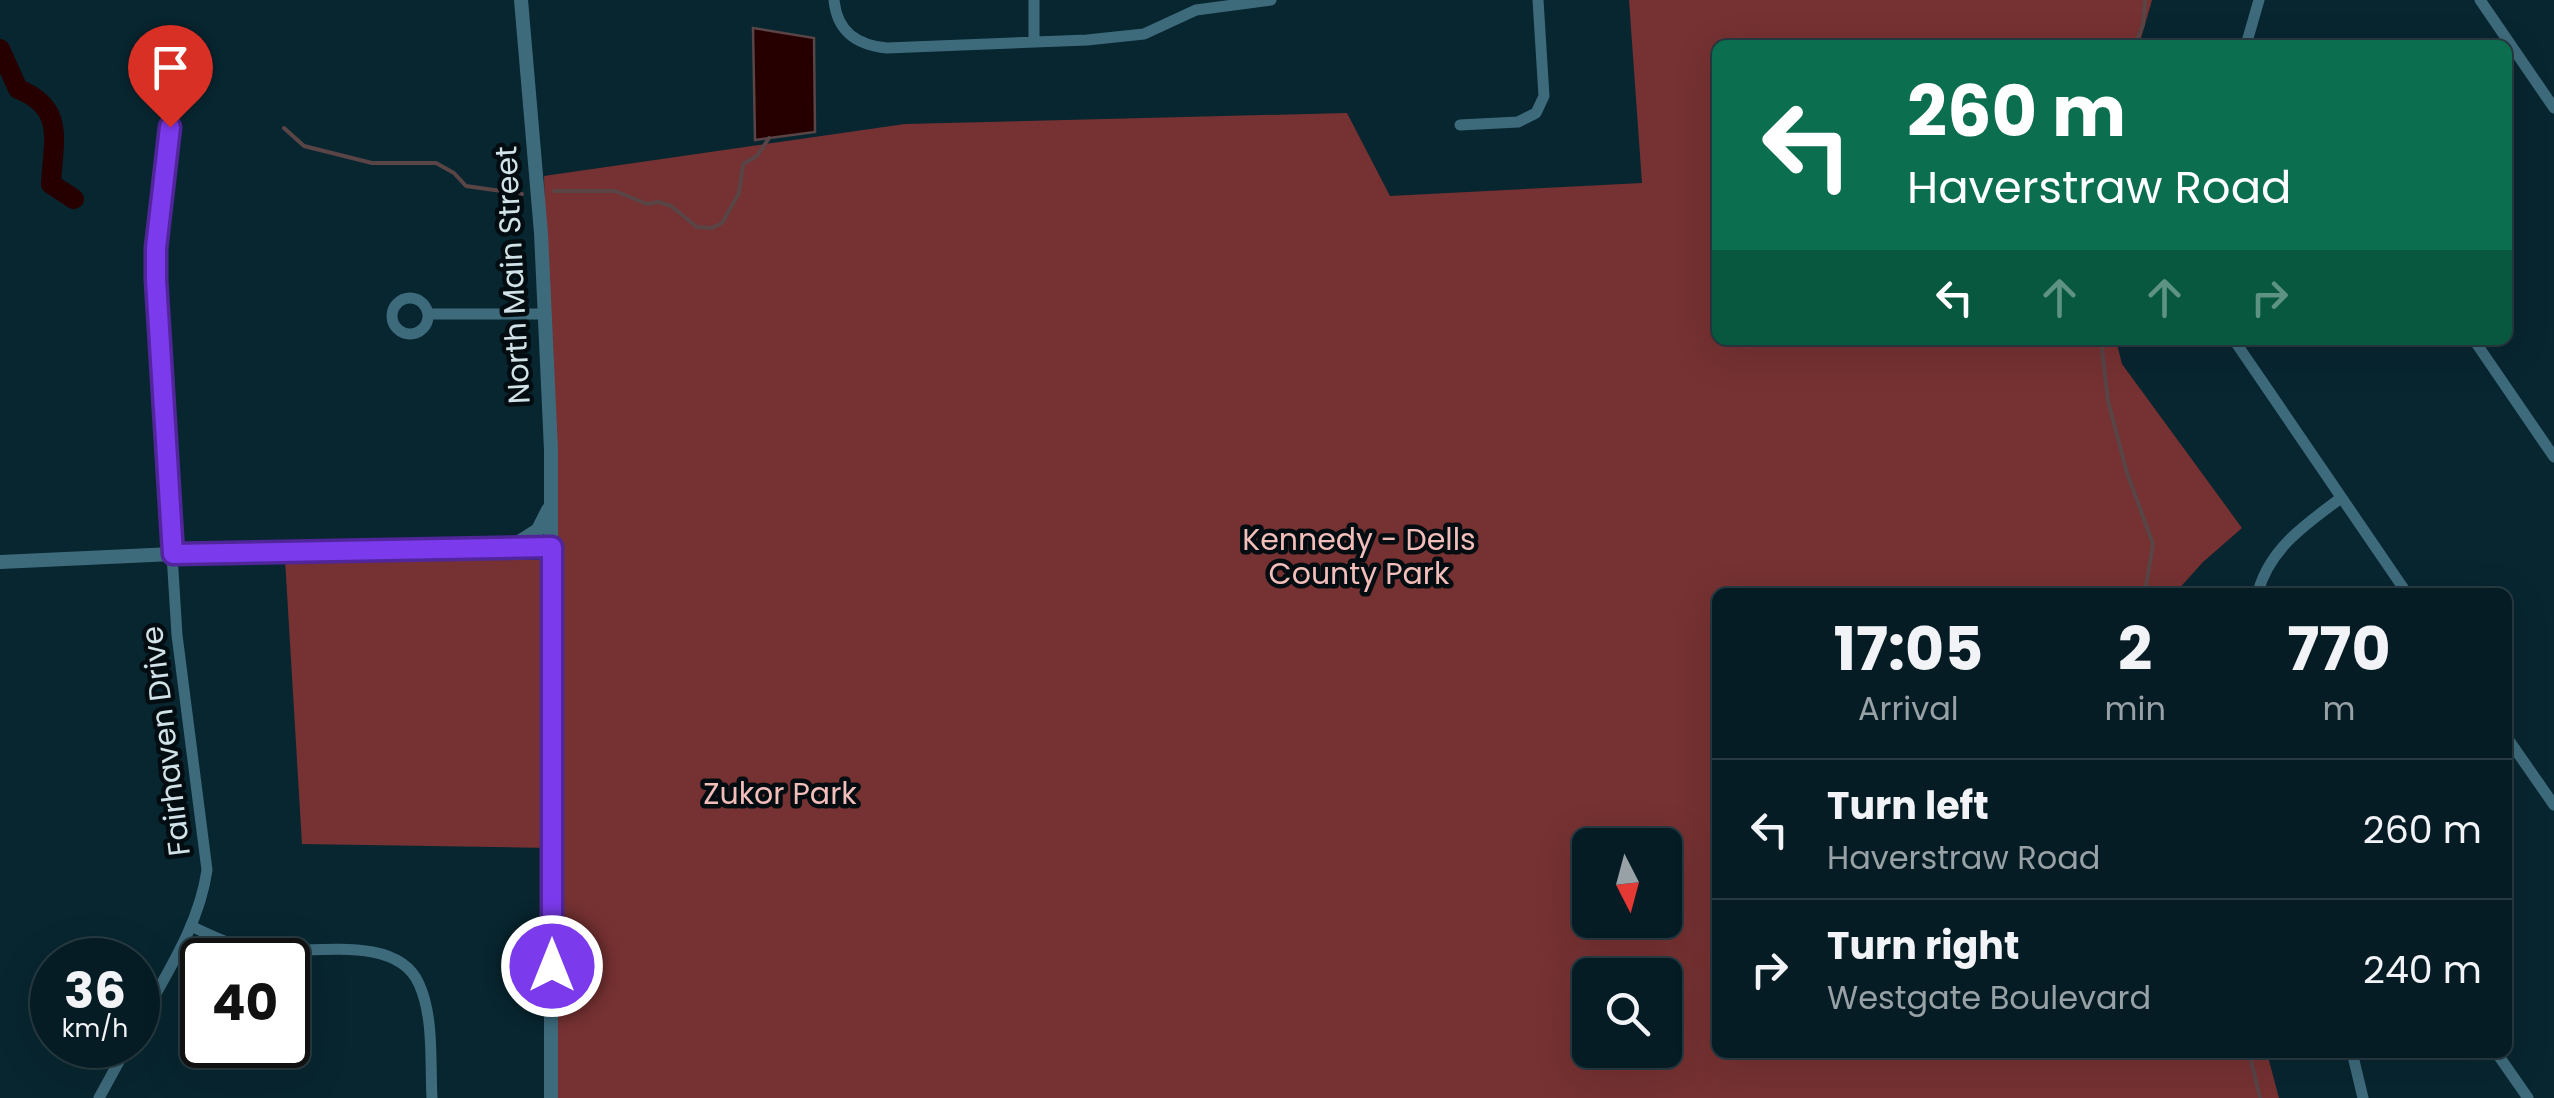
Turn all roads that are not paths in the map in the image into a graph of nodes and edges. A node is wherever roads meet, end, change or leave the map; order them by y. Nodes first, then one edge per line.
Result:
1 (522, 0) edge
2 (834, 0) edge
3 (1034, 0) edge
4 (1271, 0) edge
5 (1538, 0) edge
6 (2259, 0) edge
7 (2480, 0) edge
8 (1226, 2) edge
9 (1034, 40) junction
10 (2247, 40) edge
11 (2507, 40) edge
12 (2512, 47) edge
13 (2554, 108) edge
14 (1460, 125) dead end
15 (170, 127) dead end
16 (428, 314) dead end
17 (544, 314) junction
18 (2237, 345) edge
19 (2477, 345) edge
20 (2554, 456) edge
21 (551, 495) junction
22 (2340, 498) junction
23 (498, 547) junction
24 (552, 547) junction
25 (173, 554) junction
26 (0, 562) edge
27 (2259, 588) edge
28 (2403, 588) edge
29 (2512, 745) edge
30 (2554, 805) edge
31 (191, 926) junction
32 (160, 984) edge
33 (2353, 1058) edge
34 (2500, 1058) edge
35 (116, 1068) edge
36 (101, 1097) edge
37 (432, 1098) edge
38 (551, 1098) edge
39 (2363, 1098) edge
40 (2528, 1098) edge

1 - 17 street, North Main Street
2 - 9 street
3 - 9 street
4 - 8 street
5 - 14 street
6 - 10 street
7 - 11 street
8 - 9 street
12 - 13 street
15 - 25 street, Fairhaven Drive
16 - 17 street
17 - 21 street, North Main Street
18 - 22 street
19 - 20 street
21 - 23 street
21 - 24 street, North Main Street
22 - 27 street
22 - 28 street
23 - 24 street
23 - 25 street
24 - 38 street, North Main Street
25 - 26 street
25 - 31 street, Fairhaven Drive
29 - 30 street
31 - 32 street, Fairhaven Drive
31 - 37 street
33 - 39 street
34 - 40 street
35 - 36 street

